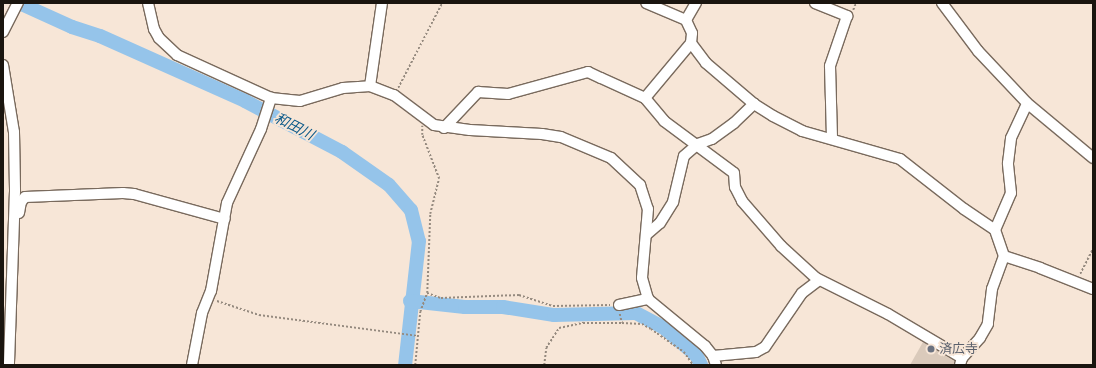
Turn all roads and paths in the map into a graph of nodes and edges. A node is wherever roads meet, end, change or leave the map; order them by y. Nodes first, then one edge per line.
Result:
1 (18, 3) edge
2 (148, 3) edge
3 (382, 3) edge
4 (442, 3) edge
5 (646, 3) edge
6 (696, 3) edge
7 (815, 3) edge
8 (942, 3) edge
9 (686, 20) junction
10 (3, 32) edge
11 (691, 43) junction
12 (3, 65) edge
13 (370, 86) junction
14 (394, 95) junction
15 (644, 98) junction
16 (270, 101) junction
17 (1027, 103) junction
18 (754, 104) junction
19 (422, 117) junction
20 (444, 128) junction
21 (832, 138) junction
22 (698, 144) junction
23 (1093, 158) edge
24 (225, 219) junction
25 (995, 230) junction
26 (646, 235) junction
27 (7, 249) edge
28 (1093, 249) edge
29 (1004, 256) junction
30 (820, 280) junction
31 (1075, 283) junction
32 (1093, 289) edge
33 (427, 293) junction
34 (208, 298) junction
35 (648, 299) junction
36 (619, 305) junction
37 (622, 323) junction
38 (418, 336) junction
39 (714, 361) edge
40 (961, 362) edge
41 (9, 365) edge
42 (192, 365) edge
43 (415, 365) edge
44 (544, 365) edge
45 (693, 365) edge

1 - 10 street
2 - 16 street
3 - 13 street
4 - 14 path
5 - 9 street
6 - 9 street
7 - 21 street
8 - 17 street
9 - 11 street
11 - 15 street
11 - 18 street
12 - 27 street
13 - 14 street
13 - 16 street
14 - 19 street
15 - 20 street
15 - 22 street
16 - 24 street
17 - 23 street
17 - 25 street
18 - 21 street
18 - 22 street
19 - 20 street
19 - 33 path
20 - 26 street
21 - 25 street
22 - 26 street
22 - 30 street
24 - 27 street
24 - 34 street
25 - 29 street
26 - 35 street
27 - 41 street
28 - 31 path
29 - 31 street
29 - 40 street
30 - 39 street
30 - 40 street
31 - 32 street
33 - 36 path
33 - 38 path
34 - 38 path
34 - 42 street
35 - 36 street
35 - 39 street
36 - 37 path
37 - 44 path
37 - 45 path
38 - 43 path

